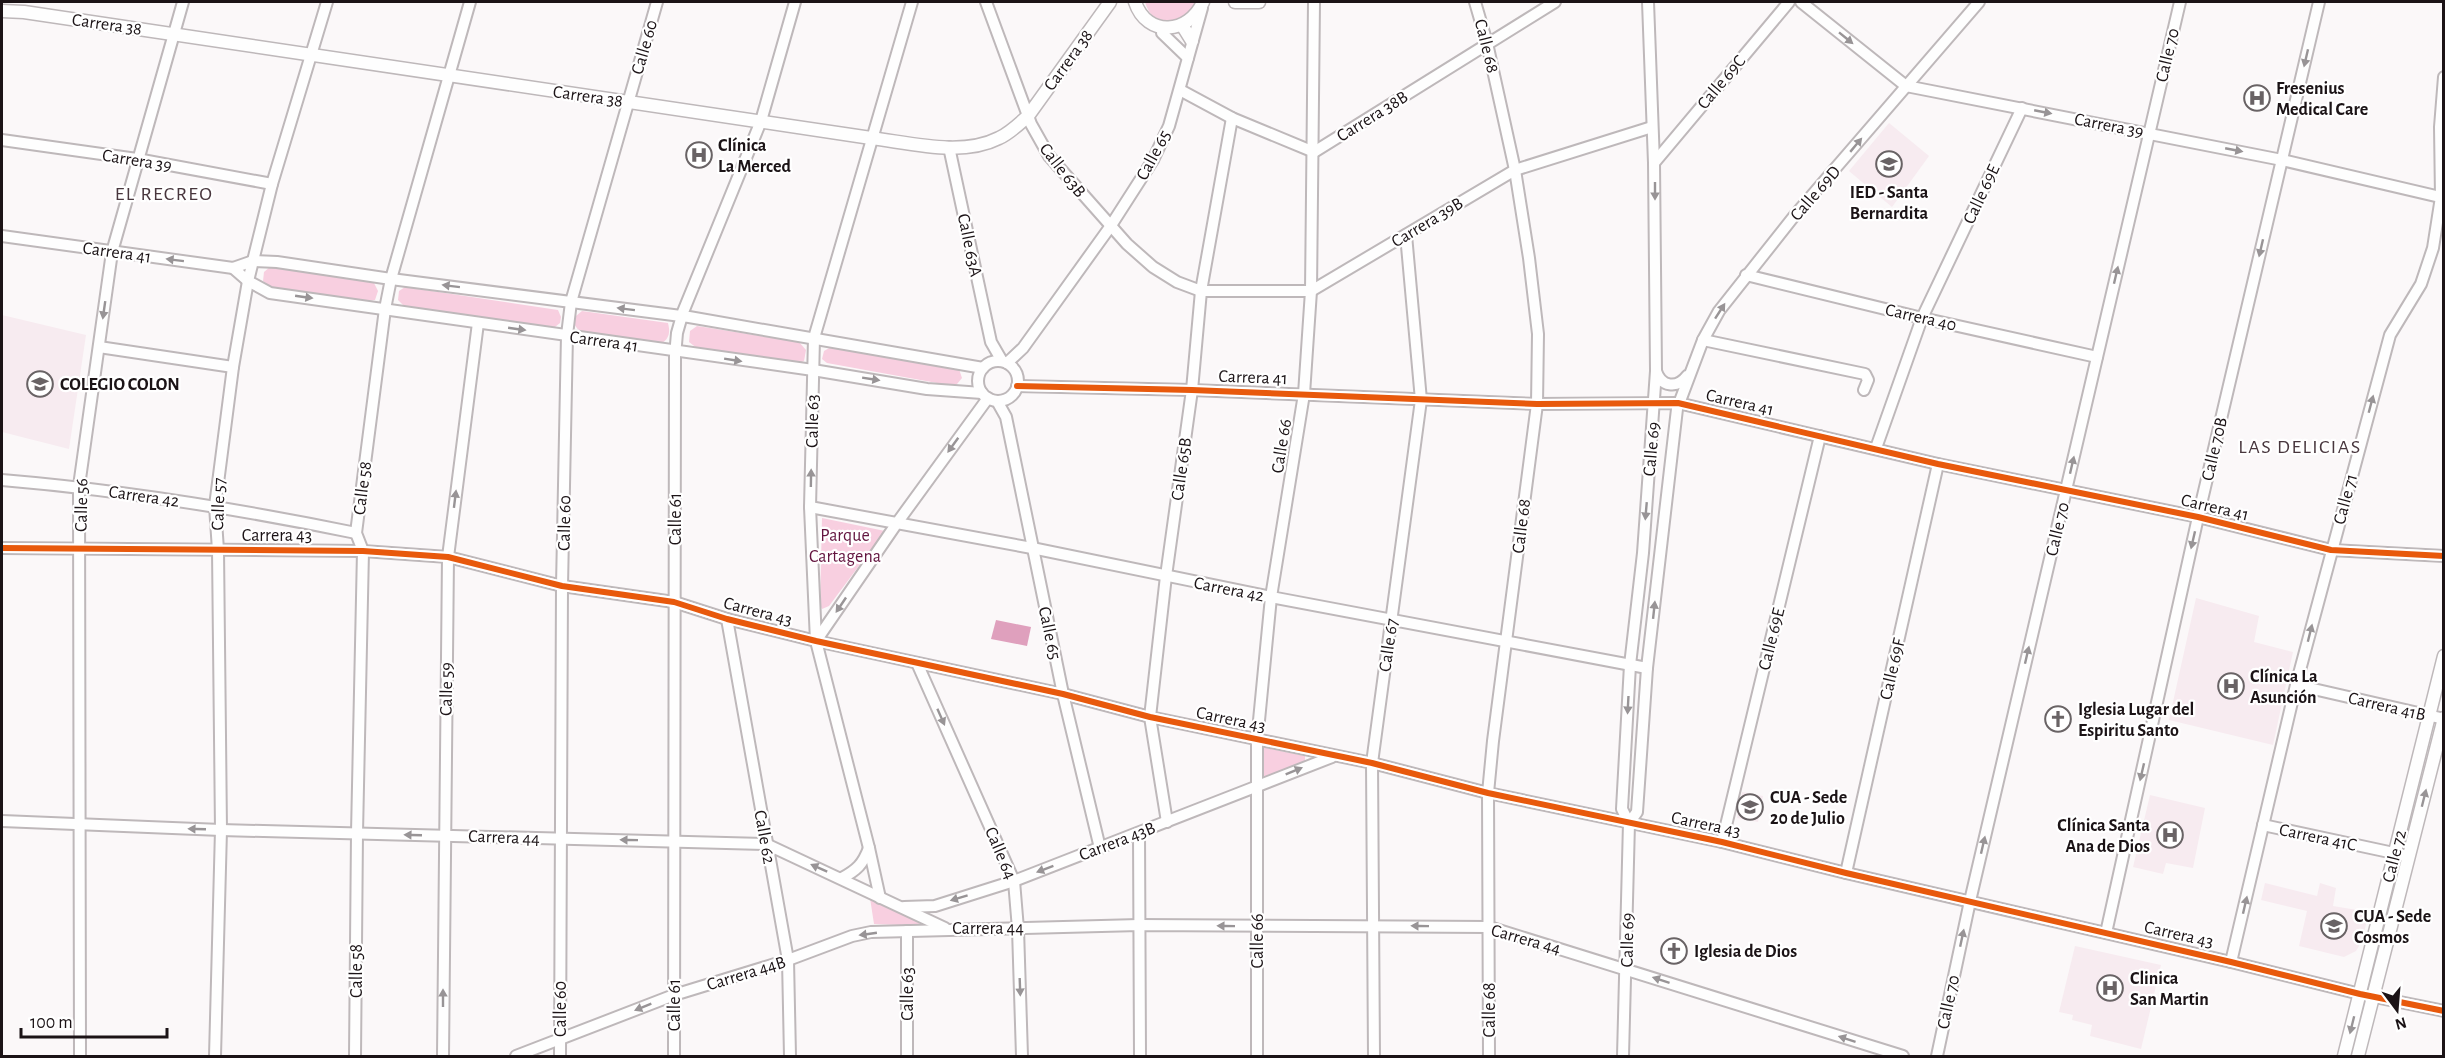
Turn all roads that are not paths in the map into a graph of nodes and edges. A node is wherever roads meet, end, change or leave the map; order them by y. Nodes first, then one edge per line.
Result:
1 (183, 2) edge
2 (327, 2) edge
3 (470, 2) edge
4 (657, 2) edge
5 (795, 2) edge
6 (912, 2) edge
7 (986, 2) edge
8 (1110, 2) edge
9 (1135, 2) edge
10 (1203, 2) edge
11 (1235, 2) edge
12 (1259, 2) edge
13 (1314, 2) edge
14 (1475, 2) edge
15 (1555, 2) edge
16 (1648, 2) edge
17 (1789, 2) edge
18 (1801, 2) edge
19 (1979, 2) edge
20 (2178, 2) edge
21 (2319, 2) edge
22 (2, 11) edge
23 (1182, 25) junction
24 (1162, 33) dead end
25 (172, 34) junction
26 (1192, 41) junction
27 (1487, 43) junction
28 (312, 55) junction
29 (1188, 58) junction
30 (449, 75) junction
31 (2444, 77) edge
32 (1906, 86) junction
33 (1180, 90) junction
34 (629, 102) junction
35 (2022, 108) junction
36 (1028, 116) junction
37 (1232, 118) junction
38 (761, 122) junction
39 (1653, 129) junction
40 (2149, 133) junction
41 (871, 138) junction
42 (1672, 139) junction
43 (2, 140) edge
44 (949, 147) junction
45 (1314, 152) junction
46 (137, 159) junction
47 (2282, 160) junction
48 (1654, 163) junction
49 (1515, 170) junction
50 (272, 184) junction
51 (2442, 198) edge
52 (1110, 227) junction
53 (1406, 235) junction
54 (2, 236) edge
55 (112, 252) junction
56 (253, 261) junction
57 (233, 268) junction
58 (1746, 275) junction
59 (391, 279) junction
60 (248, 281) junction
61 (1201, 291) junction
62 (1311, 291) junction
63 (571, 303) junction
64 (385, 309) junction
65 (682, 316) junction
66 (1922, 318) junction
67 (478, 323) junction
68 (567, 335) junction
69 (814, 338) junction
70 (1703, 340) junction
71 (991, 342) junction
72 (99, 347) junction
73 (1023, 348) junction
74 (675, 351) junction
75 (2097, 357) junction
76 (1004, 362) junction
77 (233, 366) junction
78 (985, 366) junction
79 (813, 370) junction
80 (1656, 371) junction
81 (1016, 373) junction
82 (1687, 376) junction
83 (1192, 390) junction
84 (1864, 390) dead end
85 (1014, 391) junction
86 (1304, 394) junction
87 (989, 397) junction
88 (1421, 400) junction
89 (1655, 401) junction
90 (1678, 403) junction
91 (1537, 404) junction
92 (1006, 417) junction
93 (1820, 436) junction
94 (1876, 448) junction
95 (1938, 464) junction
96 (2, 480) edge
97 (79, 486) junction
98 (2066, 490) junction
99 (215, 506) junction
100 (810, 507) junction
101 (2198, 517) junction
102 (897, 523) junction
103 (356, 533) junction
104 (2, 548) edge
105 (1032, 548) junction
106 (81, 549) junction
107 (218, 550) junction
108 (2331, 550) junction
109 (363, 551) junction
110 (1643, 553) junction
111 (1660, 554) junction
112 (2444, 556) edge
113 (448, 557) junction
114 (1166, 576) junction
115 (562, 586) junction
116 (1271, 597) junction
117 (674, 602) junction
118 (727, 619) junction
119 (1391, 619) junction
120 (816, 641) junction
121 (1506, 641) junction
122 (2444, 656) edge
123 (917, 663) junction
124 (1630, 665) junction
125 (1647, 668) junction
126 (2296, 685) junction
127 (1063, 694) junction
128 (2428, 715) junction
129 (1150, 717) junction
130 (2444, 718) edge
131 (1257, 741) junction
132 (1332, 756) junction
133 (1372, 763) junction
134 (1257, 786) junction
135 (1488, 793) junction
136 (2, 821) edge
137 (1167, 822) junction
138 (1629, 823) junction
139 (78, 824) junction
140 (2263, 825) junction
141 (221, 830) junction
142 (1139, 832) junction
143 (357, 833) junction
144 (444, 836) junction
145 (561, 839) junction
146 (674, 841) junction
147 (1722, 842) junction
148 (766, 844) junction
149 (869, 848) junction
150 (1100, 848) junction
151 (2394, 853) junction
152 (2409, 857) junction
153 (1846, 873) junction
154 (842, 878) junction
155 (1014, 881) junction
156 (880, 898) junction
157 (1970, 902) junction
158 (898, 906) junction
159 (1139, 925) junction
160 (1373, 925) junction
161 (1257, 927) junction
162 (1489, 927) junction
163 (1018, 928) junction
164 (948, 930) junction
165 (907, 932) junction
166 (2106, 933) junction
167 (788, 960) junction
168 (2231, 962) junction
169 (1627, 969) junction
170 (674, 994) junction
171 (2360, 994) junction
172 (2373, 997) junction
173 (2444, 1011) edge
174 (560, 1041) junction
175 (80, 1056) edge
176 (215, 1056) edge
177 (355, 1056) edge
178 (443, 1056) edge
179 (516, 1056) edge
180 (560, 1056) edge
181 (674, 1056) edge
182 (790, 1056) edge
183 (907, 1056) edge
184 (1022, 1056) edge
185 (1140, 1056) edge
186 (1257, 1056) edge
187 (1374, 1056) edge
188 (1490, 1056) edge
189 (1623, 1056) edge
190 (1903, 1056) edge
191 (1937, 1056) edge
192 (2344, 1056) edge
193 (2358, 1056) edge

1 - 25 street, Calle 56
2 - 28 street, Calle 57
3 - 30 street, Calle 58
4 - 34 street, Calle 60
5 - 38 street, Calle 61
6 - 41 street, Calle 63
7 - 36 street, Calle 63B
8 - 36 main road, Carrera 38
9 - 23 main road
10 - 23 main road
10 - 26 street, Calle 65
11 - 12 main road
13 - 45 street, Calle 66
14 - 27 street, Calle 68
15 - 27 street, Carrera 38B
16 - 39 street, Calle 69
17 - 42 street, Calle 69C
18 -> 32 street, Carrera 39
19 - 32 street, Calle 69D
20 - 40 street, Calle 70
21 -> 47 street, Calle 70B
22 - 25 main road, Carrera 38
23 - 26 main road
24 - 29 street
25 - 28 main road, Carrera 38
25 - 46 street, Calle 56
26 - 29 street, Calle 65
27 - 45 street, Carrera 38B
27 - 49 street, Calle 68
28 - 30 main road, Carrera 38
28 - 50 street, Calle 57
29 - 33 street, Calle 65
30 - 34 main road, Carrera 38
30 - 59 street, Calle 58
31 - 51 street, Calle 71
32 - 35 street, Carrera 39
58 -> 32 street, Calle 69D
33 - 37 street
33 - 52 street, Calle 65
34 - 38 main road, Carrera 38
34 - 63 street, Calle 60
35 -> 40 street, Carrera 39
35 - 66 street, Calle 69E
36 - 44 main road, Carrera 38
36 - 52 street, Calle 63B
37 - 45 street
37 - 61 street, Calle 65B
38 - 41 main road, Carrera 38
38 - 65 street, Calle 61
39 - 42 street
39 - 48 street, Calle 69
39 - 49 street, Carrera 39B
40 -> 47 street, Carrera 39
75 -> 40 street, Calle 70
41 - 44 main road, Carrera 38
41 - 69 street, Calle 63
42 - 48 street, Calle 69C
43 - 46 street, Carrera 39
44 - 71 street, Calle 63A
45 - 62 street, Calle 66
46 - 50 street, Carrera 39
46 - 55 street, Calle 56
47 - 51 street, Carrera 39
47 -> 101 street, Calle 70B
48 -> 80 street, Calle 69
49 - 53 street, Carrera 39B
49 - 91 street, Calle 68
50 - 56 street, Calle 57
108 -> 51 street, Calle 71
52 - 61 street, Calle 63B
52 - 73 street, Calle 65
53 - 62 street, Carrera 39B
53 - 88 street, Calle 67
54 - 55 street, Carrera 41
57 -> 55 street, Carrera 41
55 -> 72 street, Calle 56
56 - 57 street, Carrera 41
56 - 59 street, Carrera 41
56 - 60 street, Calle 57
57 - 60 street, Carrera 41
58 - 66 street, Carrera 40
70 -> 58 street, Calle 69D
63 -> 59 street, Carrera 41
59 - 64 street, Calle 58
60 -> 64 street, Carrera 41
60 - 77 street, Calle 57
61 - 62 street
61 - 83 street, Calle 65B
62 - 86 street, Calle 66
65 -> 63 street, Carrera 41
63 - 68 street, Calle 60
64 - 67 street, Carrera 41
64 - 103 street, Calle 58
65 - 69 street, Carrera 41
65 - 74 street, Calle 61
66 - 75 street, Carrera 40
66 - 94 street, Calle 69E
67 -> 68 street, Carrera 41
113 -> 67 street, Calle 59
68 - 74 street, Carrera 41
68 - 115 street, Calle 60
69 - 78 street, Carrera 41
69 - 79 street, Calle 63
70 - 82 street, Calle 69D
70 - 84 street
71 - 76 street, Calle 63A
71 - 78 street, Calle 63A
72 - 77 street
72 - 97 street, Calle 56
73 - 76 street, Calle 65
73 - 81 street, Calle 65
74 -> 79 street, Carrera 41
74 - 117 street, Calle 61
98 -> 75 street, Calle 70
76 - 78 street
76 - 81 street
77 - 99 street, Calle 57
78 - 87 street
79 -> 87 street, Carrera 41
100 -> 79 street, Calle 63
80 - 82 street
80 - 89 street, Calle 69
81 - 85 street
82 - 90 street, Calle 69D
83 - 85 street, Carrera 41
83 - 86 street, Carrera 41
83 - 114 street, Calle 65B
85 - 87 street
85 - 92 street, Calle 65
86 - 88 street, Carrera 41
86 - 116 street, Calle 66
87 - 92 street, Calle 65
87 -> 102 street
88 - 91 street, Carrera 41
88 - 119 street, Calle 67
89 - 90 street, Carrera 41
89 - 91 street, Carrera 41
89 -> 110 street, Calle 69
90 - 93 street, Carrera 41
90 - 111 street, Calle 69
91 - 121 street, Calle 68
92 - 105 street, Calle 65
93 - 94 street, Carrera 41
93 - 147 street, Calle 69E
94 - 95 street, Carrera 41
95 - 98 street, Carrera 41
95 - 153 street, Calle 69F
96 - 97 street, Carrera 42
97 - 99 street, Carrera 42
97 - 106 street, Calle 56
98 - 101 street, Carrera 41
157 -> 98 street, Calle 70
99 - 103 street, Carrera 42
99 - 107 street, Calle 57
100 - 102 street, Carrera 42
100 - 120 street, Calle 63
101 - 108 street, Carrera 41
101 -> 166 street, Calle 70B
102 - 105 street, Carrera 42
102 -> 120 street
103 - 109 street, Calle 58
104 - 106 street, Carrera 43
105 - 114 street, Carrera 42
105 - 127 street, Calle 65
106 - 107 street, Carrera 43
106 - 139 street, Calle 56
107 - 109 street, Carrera 43
107 - 141 street, Calle 57
108 - 112 street, Carrera 41
126 -> 108 street, Calle 71
109 - 113 street, Carrera 43
109 - 143 street, Calle 58
110 - 111 street
110 - 124 street, Calle 69
125 -> 111 street, Calle 69
113 - 115 street, Carrera 43
113 - 144 street, Calle 59
114 - 116 street, Carrera 42
114 - 129 street, Calle 65B
115 - 117 street, Carrera 43
115 - 145 street, Calle 60
116 - 119 street, Carrera 42
116 - 131 street, Calle 66
117 - 118 street, Carrera 43
117 - 146 street, Calle 61
118 - 120 street, Carrera 43
118 - 148 street, Calle 62
119 - 121 street, Carrera 42
119 - 133 street, Calle 67
120 - 123 street, Carrera 43
120 - 149 street, Calle 63
121 - 124 street, Carrera 42
121 - 135 street, Calle 68
122 - 128 main road, Calle 72
123 - 127 street, Carrera 43
123 -> 155 street, Calle 64
124 - 125 street, Carrera 42
124 -> 138 street, Calle 69
125 - 138 street, Calle 69
126 - 128 street, Carrera 41B
126 - 140 street, Calle 71
127 - 129 street, Carrera 43
127 - 150 street, Calle 65
128 - 130 street, Carrera 41B
128 - 151 main road, Calle 72
129 - 131 street, Carrera 43
129 - 137 street, Calle 65B
152 -> 130 main road, Calle 72
131 - 132 street, Carrera 43
131 - 134 street, Calle 66
132 - 133 street, Carrera 43
134 -> 132 street, Carrera 43B
133 - 135 street, Carrera 43
133 - 160 street, Calle 67
134 - 137 street, Carrera 43B
134 - 161 street, Calle 66
135 - 138 street, Carrera 43
135 - 162 street, Calle 68
136 - 139 street, Carrera 44
137 - 142 street, Carrera 43B
138 - 147 street, Carrera 43
138 - 169 street, Calle 69
141 -> 139 street, Carrera 44
139 - 175 street, Calle 56
140 - 151 street, Carrera 41C
168 -> 140 street, Calle 71
141 - 143 street, Carrera 44
141 - 176 street, Calle 57
142 - 150 street, Carrera 43B
142 - 159 street
144 -> 143 street, Carrera 44
143 - 177 street, Calle 58
144 - 145 street, Carrera 44
178 -> 144 street, Calle 59
146 -> 145 street, Carrera 44
145 - 174 street, Calle 60
146 - 148 street, Carrera 44
146 - 170 street, Calle 61
147 - 153 street, Carrera 43
154 -> 148 street, Carrera 44
148 - 167 street, Calle 62
149 - 154 street
149 - 156 street, Calle 63
150 -> 155 street, Carrera 43B
151 - 152 street, Carrera 41C
151 - 171 main road, Calle 72
152 - 172 main road, Calle 72
153 - 157 street, Carrera 43
154 - 156 street, Carrera 44
155 -> 158 street, Carrera 43B
155 - 163 street, Calle 64
156 - 158 street, Carrera 44
157 - 166 street, Carrera 43
191 -> 157 street, Calle 70
158 - 164 street, Carrera 44
161 -> 159 street, Carrera 44
159 - 163 street, Carrera 44
159 - 185 street
160 - 161 street, Carrera 44
162 -> 160 street, Carrera 44
160 - 187 street, Calle 67
161 - 186 street, Calle 66
162 - 169 street, Carrera 44
162 - 188 street, Calle 68
163 - 164 street, Carrera 44
163 -> 184 street, Calle 64
164 - 165 street, Carrera 44B
165 -> 167 street, Carrera 44B
165 - 183 street, Calle 63
166 - 168 street, Carrera 43
167 - 170 street, Carrera 44B
167 - 182 street, Calle 62
168 - 171 street, Carrera 43
169 - 189 street, Calle 69
190 -> 169 street, Carrera 44
170 -> 174 street, Carrera 44B
170 - 181 street, Calle 61
171 - 172 street, Carrera 43
171 -> 192 main road, Calle 72
172 - 173 street, Carrera 43
172 - 193 main road, Calle 72
174 - 179 street, Carrera 44B
174 - 180 street, Calle 60

